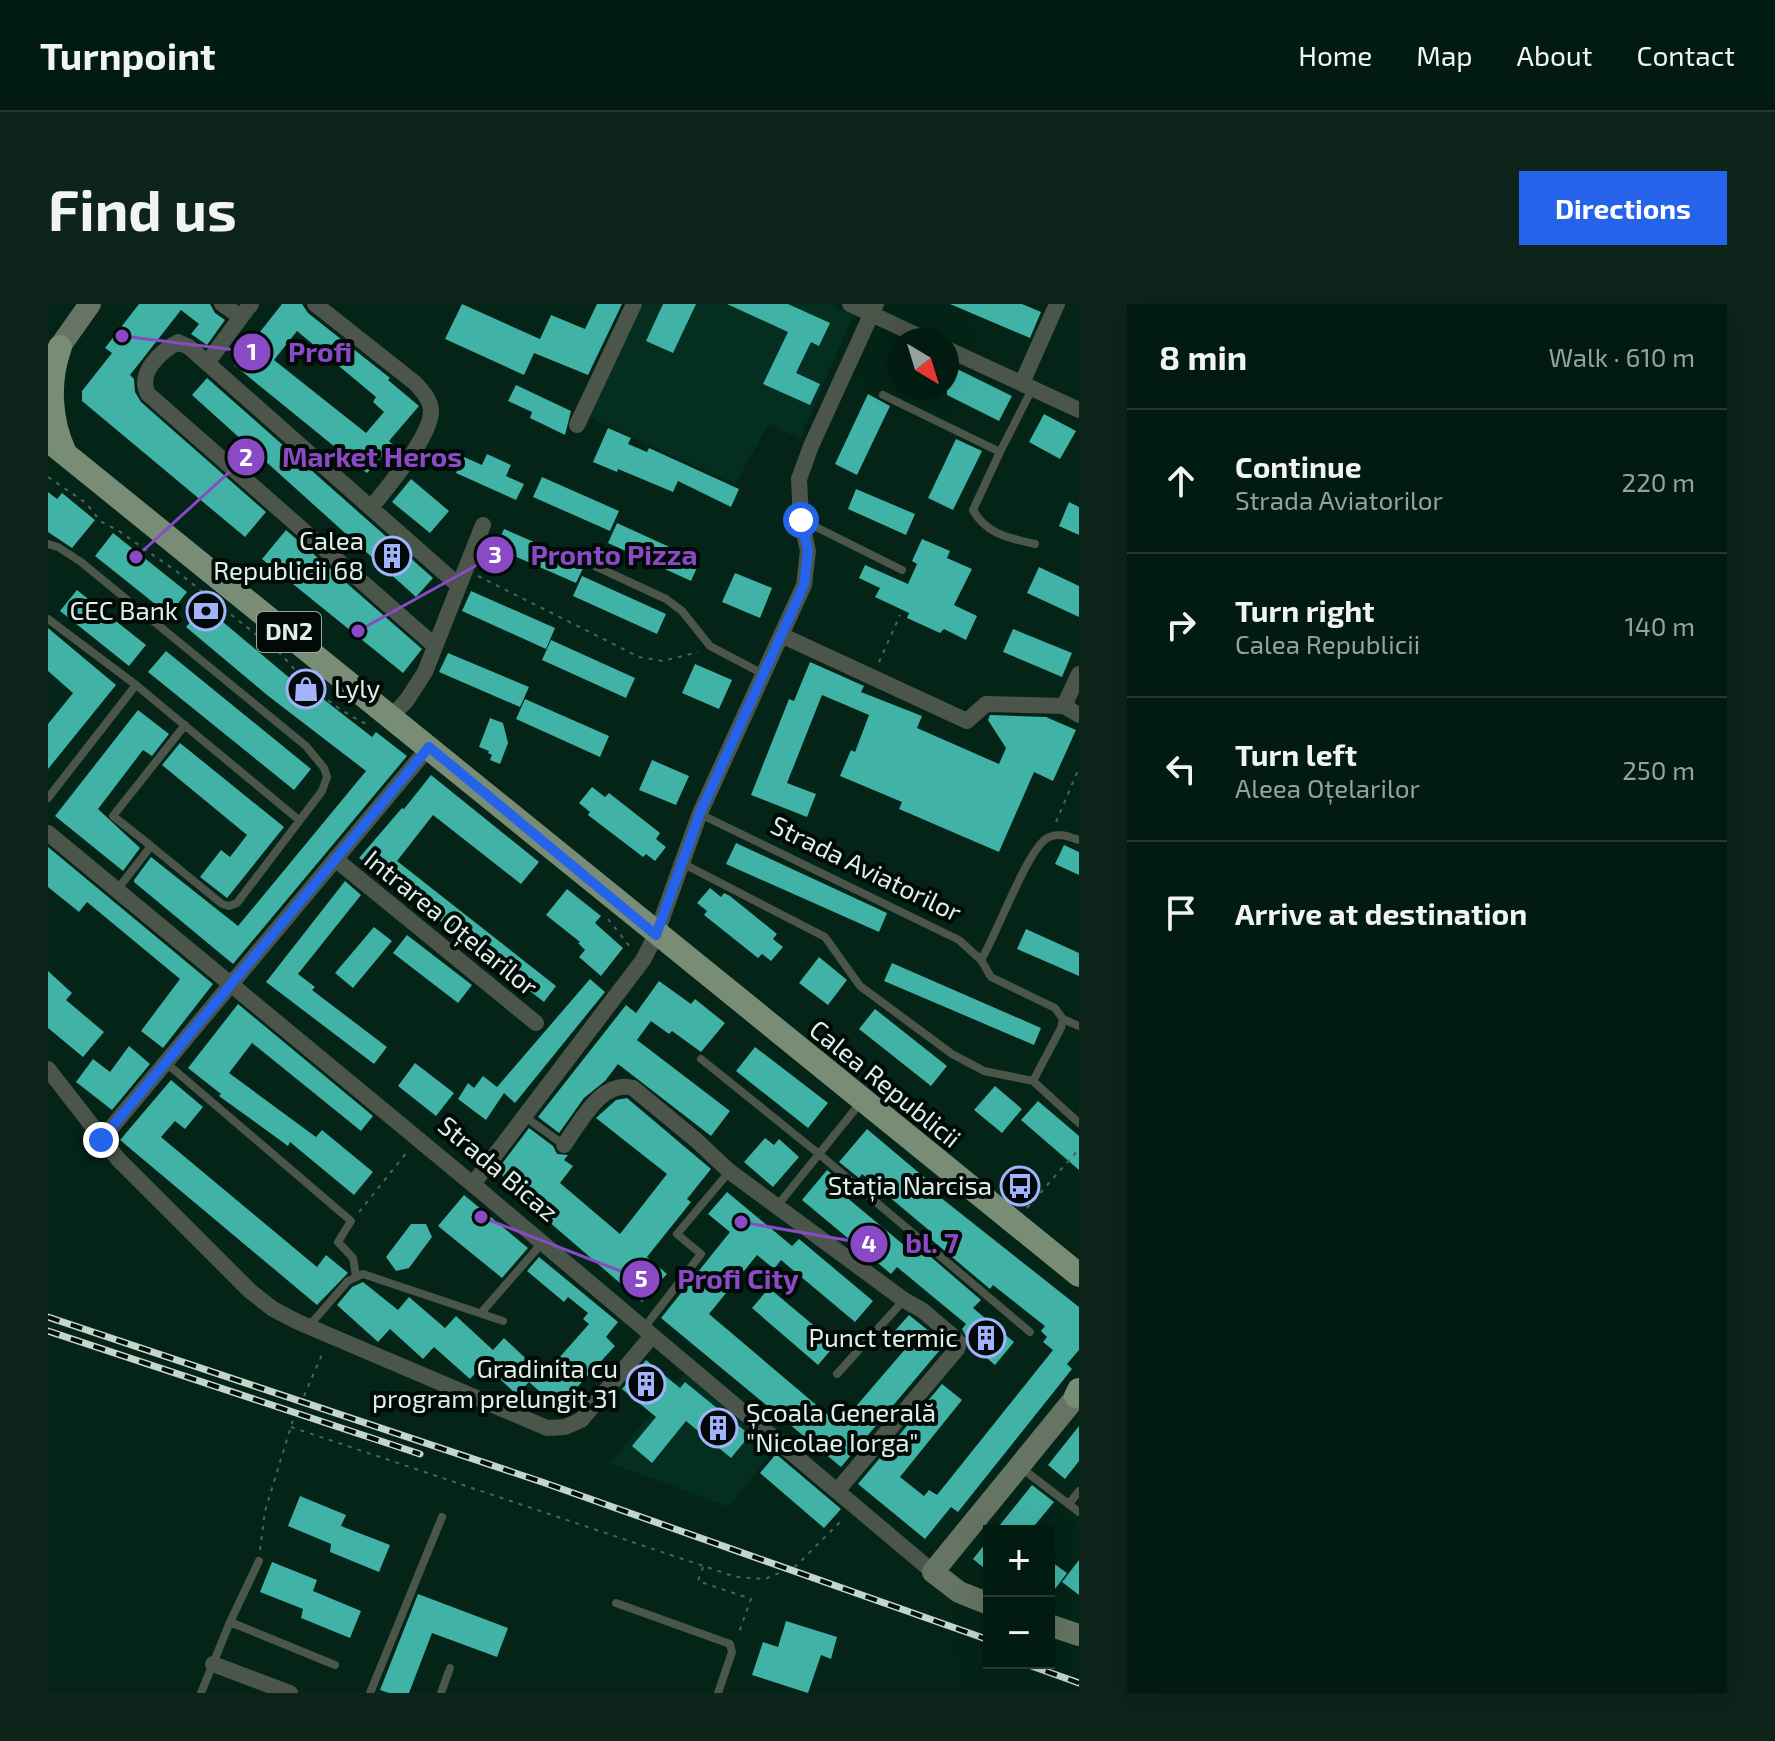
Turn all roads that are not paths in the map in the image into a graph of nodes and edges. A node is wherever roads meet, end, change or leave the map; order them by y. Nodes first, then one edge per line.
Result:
1 (90, 304) edge
2 (222, 304) edge
3 (315, 304) edge
4 (634, 304) edge
5 (850, 304) edge
6 (1057, 304) edge
7 (873, 309) edge
8 (246, 310) edge
9 (906, 328) edge
10 (52, 354) edge
11 (959, 355) edge
12 (207, 363) junction
13 (1027, 386) junction
14 (883, 395) dead end
15 (1079, 410) edge
16 (577, 425) dead end
17 (54, 450) edge
18 (1000, 452) junction
19 (371, 508) junction
20 (801, 520) junction
21 (483, 525) dead end
22 (48, 544) edge
23 (1035, 544) dead end
24 (595, 566) dead end
25 (902, 570) dead end
26 (461, 577) junction
27 (48, 619) edge
28 (781, 635) junction
29 (435, 646) junction
30 (763, 674) junction
31 (1079, 674) edge
32 (136, 685) junction
33 (1064, 706) junction
34 (1079, 715) edge
35 (385, 722) junction
36 (185, 725) junction
37 (429, 747) junction
38 (48, 798) edge
39 (700, 813) junction
40 (299, 820) junction
41 (48, 833) edge
42 (1079, 840) edge
43 (151, 846) junction
44 (335, 859) junction
45 (682, 863) junction
46 (116, 890) junction
47 (656, 935) junction
48 (981, 960) junction
49 (229, 985) junction
50 (1063, 1019) junction
51 (536, 1023) dead end
52 (1079, 1026) edge
53 (701, 1059) dead end
54 (165, 1062) junction
55 (48, 1069) edge
56 (1033, 1081) junction
57 (862, 1101) junction
58 (523, 1116) junction
59 (1079, 1123) edge
60 (101, 1140) junction
61 (564, 1145) joint
62 (819, 1154) junction
63 (729, 1171) junction
64 (473, 1184) junction
65 (776, 1207) junction
66 (542, 1242) junction
67 (1072, 1267) edge
68 (356, 1276) junction
69 (904, 1300) junction
70 (481, 1313) junction
71 (503, 1321) dead end
72 (309, 1327) junction
73 (647, 1332) junction
74 (1030, 1332) dead end
75 (837, 1374) dead end
76 (1078, 1393) edge
77 (1019, 1466) junction
78 (837, 1491) junction
79 (1079, 1491) edge
80 (1069, 1504) junction
81 (1079, 1512) edge
82 (442, 1517) dead end
83 (259, 1561) road end
84 (933, 1572) junction
85 (983, 1602) edge
86 (616, 1603) dead end
87 (230, 1622) junction
88 (1055, 1627) edge
89 (1079, 1635) edge
90 (213, 1664) junction
91 (335, 1665) dead end
92 (450, 1668) dead end
93 (201, 1693) edge
94 (290, 1693) edge
95 (370, 1693) edge
96 (441, 1693) edge
97 (718, 1693) edge

1 - 10 street
2 - 8 street
3 - 19 street
4 - 16 street
5 - 7 street
6 - 13 street
7 - 9 street
7 - 20 street
8 - 12 street
10 - 17 main road
11 - 13 street
12 - 19 street
12 - 29 street
13 - 15 street
13 - 18 lane
14 - 18 lane
17 - 35 main road, Calea Republicii / DN2
18 - 23 lane
19 - 26 street
20 - 25 lane
20 - 28 street
21 - 26 street
22 - 40 lane
24 - 30 lane
26 - 29 street
27 - 32 lane
28 - 30 street
28 - 33 street
29 - 35 street
30 - 39 street
31 - 33 street
32 - 36 lane
32 - 38 lane
33 - 34 street
35 - 37 main road, Calea Republicii / DN2
36 - 40 lane
36 - 43 lane
37 - 44 street
37 - 47 main road, Calea Republicii / DN2
39 - 45 street
39 - 48 lane, Strada Aviatorilor
40 - 43 lane
41 - 46 street, Strada Bicaz
42 - 48 lane
43 - 46 lane
44 - 49 street
44 - 51 street, Intrarea Oțelarilor
45 - 47 street
45 - 56 lane
46 - 49 street, Strada Bicaz
47 - 57 main road, Calea Republicii / DN2
47 - 58 street
48 - 50 lane, Strada Aviatorilor
49 - 54 street
49 - 64 street, Strada Bicaz
50 - 52 lane, Strada Aviatorilor
50 - 56 lane
53 - 62 lane
54 - 60 street
54 - 68 lane
55 - 60 street
56 - 59 lane
57 - 62 lane
57 - 67 main road, Calea Republicii / DN2
58 - 61 lane
58 - 64 street
60 - 72 street
61 - 63 street
62 - 65 lane
62 - 74 lane
63 - 65 street
63 - 73 lane
64 - 66 street, Strada Bicaz
65 - 69 street
66 - 70 lane
66 - 73 street, Strada Bicaz
68 - 70 lane
68 - 72 lane
69 - 75 lane
69 - 78 street
70 - 71 lane
72 - 73 street
73 - 78 street, Strada Bicaz
76 - 77 street
77 - 80 lane
77 - 84 street
78 - 84 street, Strada Bicaz
79 - 80 lane
80 - 81 lane
82 - 95 lane
83 - 87 lane
84 - 85 street, Strada Bicaz
86 - 97 lane
87 - 90 lane
87 - 91 lane
88 - 89 street
90 - 93 lane
90 - 94 street
92 - 96 lane

